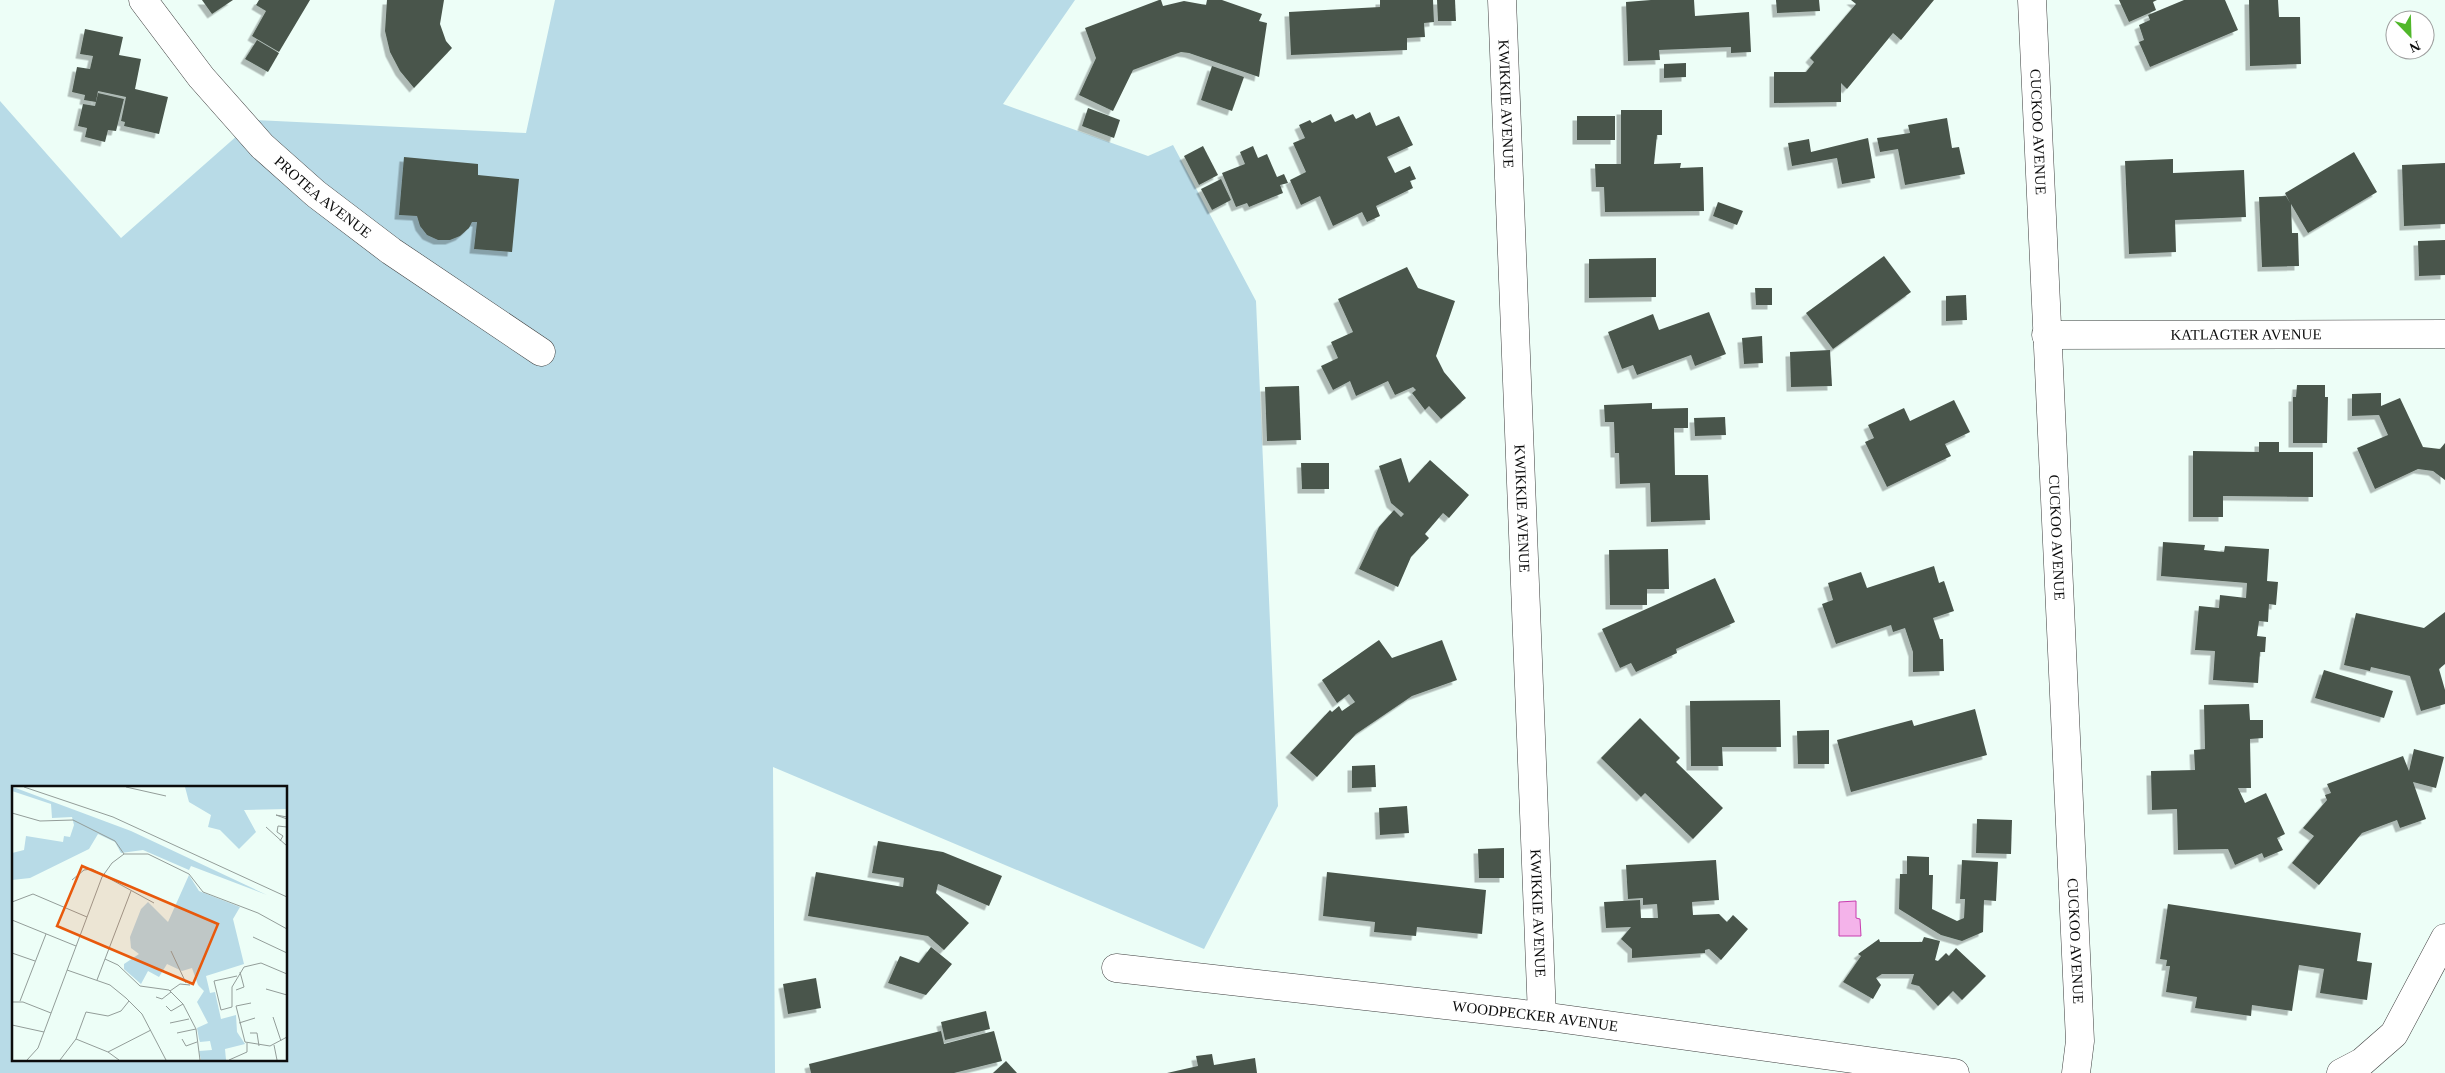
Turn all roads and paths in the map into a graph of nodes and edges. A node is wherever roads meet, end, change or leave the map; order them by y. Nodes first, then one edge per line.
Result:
1 (143, 0) edge
2 (1502, 0) edge
3 (2032, 0) edge
4 (2445, 334) edge
5 (2046, 335) junction
6 (541, 352) dead end
7 (2445, 938) edge
8 (1116, 968) dead end
9 (1542, 1016) junction
10 (1955, 1073) edge
11 (2076, 1073) edge
12 (2341, 1073) edge

1 - 6 street, PROTEA AVENUE
2 - 9 street, KWIKKIE AVENUE
3 - 5 street, CUCKOO AVENUE
4 - 5 street, KATLAGTER AVENUE
5 - 11 street, CUCKOO AVENUE
7 - 12 street
8 - 9 street, WOODPECKER AVENUE
9 - 10 street, WOODPECKER AVENUE

